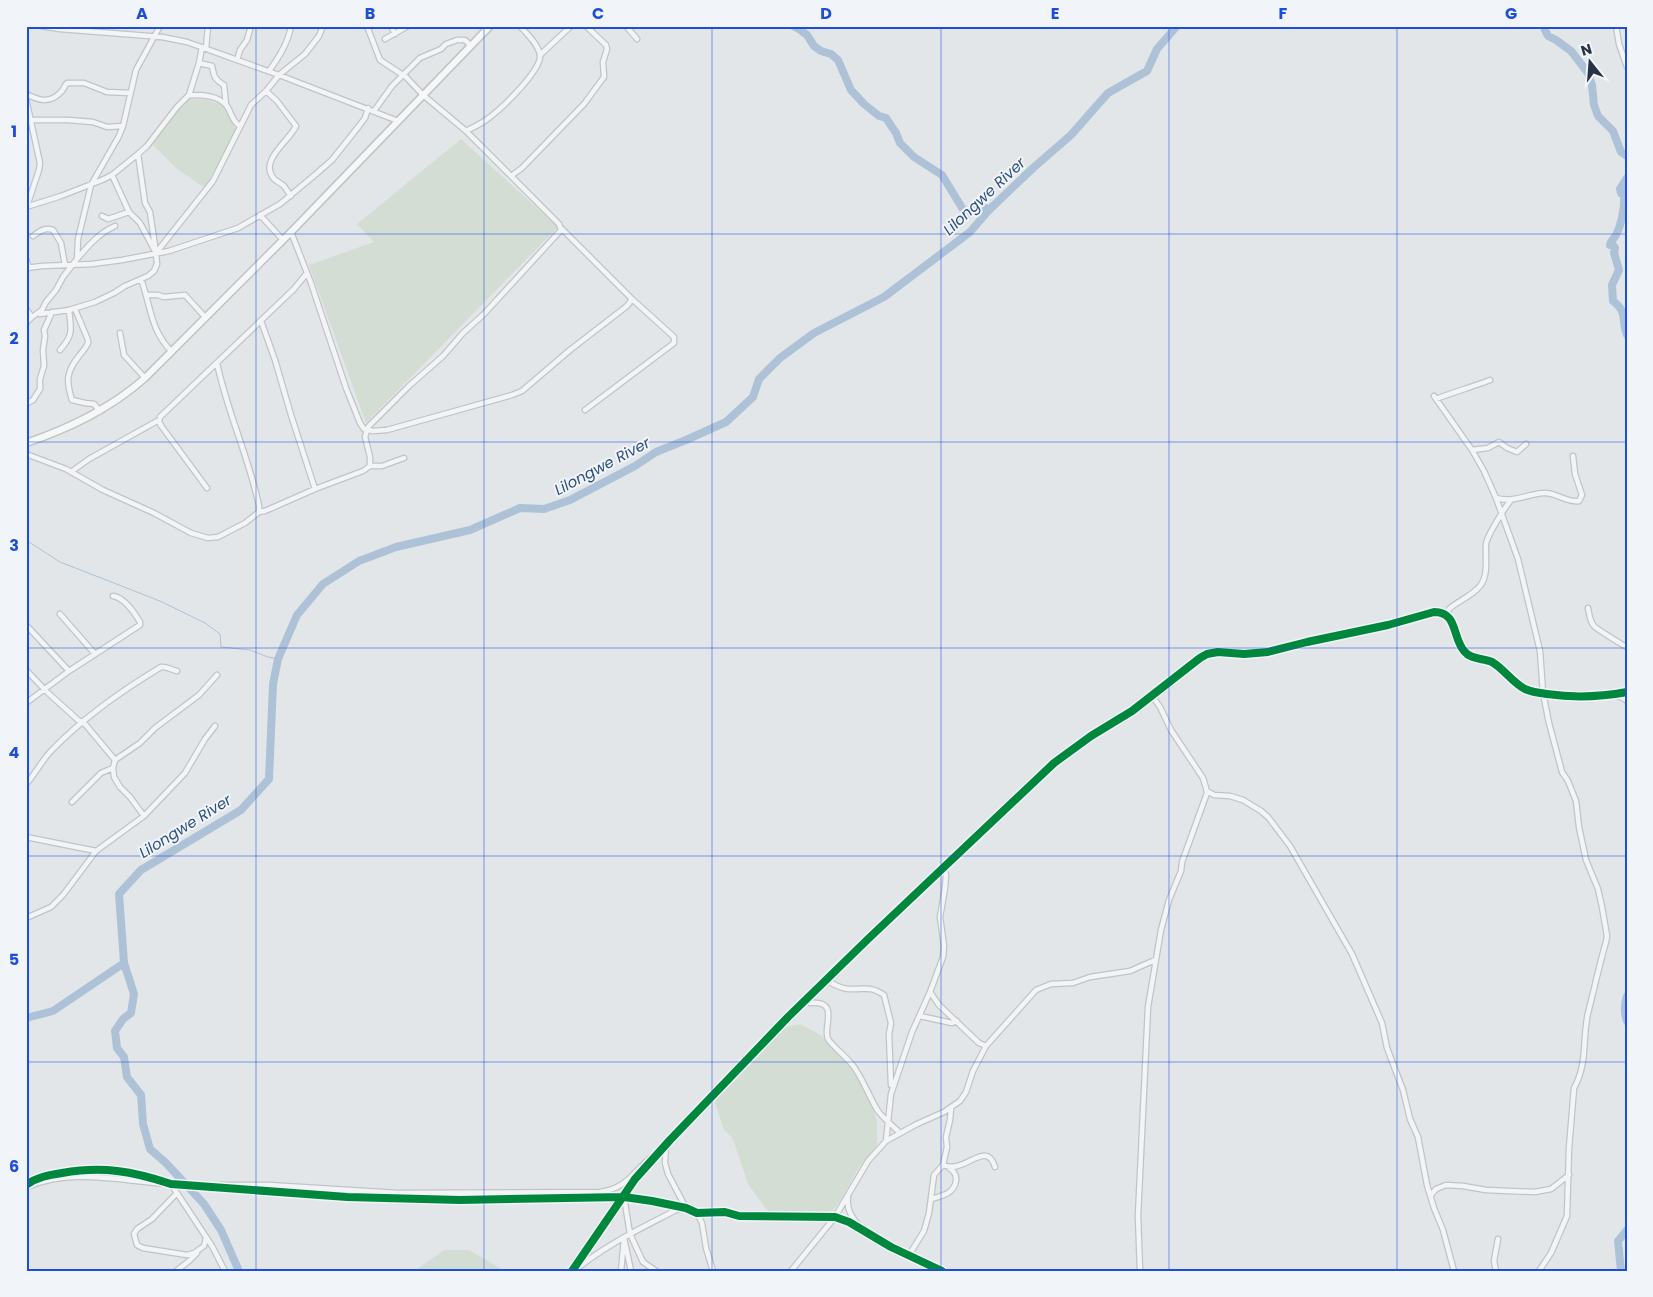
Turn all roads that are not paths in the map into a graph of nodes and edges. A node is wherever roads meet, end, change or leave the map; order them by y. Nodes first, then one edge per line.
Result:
1 (41, 26) edge
2 (160, 26) edge
3 (208, 26) edge
4 (251, 26) edge
5 (291, 26) edge
6 (324, 26) edge
7 (367, 26) edge
8 (392, 26) edge
9 (408, 26) edge
10 (490, 26) edge
11 (520, 26) edge
12 (571, 26) edge
13 (586, 26) edge
14 (626, 26) edge
15 (1616, 26) edge
16 (90, 29) edge
17 (395, 34) junction
18 (153, 37) junction
19 (637, 38) dead end
20 (386, 39) dead end
21 (471, 46) junction
22 (204, 48) junction
23 (540, 56) junction
24 (237, 60) junction
25 (199, 63) junction
26 (1627, 67) edge
27 (269, 71) junction
28 (279, 75) junction
29 (403, 75) junction
30 (266, 91) junction
31 (26, 94) edge
32 (130, 94) junction
33 (189, 95) junction
34 (423, 95) junction
35 (26, 99) edge
36 (226, 105) junction
37 (368, 108) junction
38 (374, 111) junction
39 (31, 120) junction
40 (398, 121) junction
41 (123, 126) junction
42 (240, 126) junction
43 (466, 131) junction
44 (138, 154) junction
45 (112, 175) junction
46 (511, 176) junction
47 (91, 185) junction
48 (291, 196) junction
49 (27, 206) edge
50 (129, 212) junction
51 (102, 216) dead end
52 (260, 216) junction
53 (115, 226) dead end
54 (561, 226) junction
55 (291, 232) junction
56 (33, 236) dead end
57 (283, 240) junction
58 (156, 253) junction
59 (26, 259) edge
60 (77, 259) junction
61 (65, 265) junction
62 (74, 265) junction
63 (28, 268) edge
64 (307, 272) junction
65 (141, 279) junction
66 (146, 295) junction
67 (632, 299) junction
68 (26, 309) edge
69 (75, 309) junction
70 (69, 310) junction
71 (52, 312) junction
72 (38, 314) junction
73 (32, 317) junction
74 (206, 318) junction
75 (261, 321) junction
76 (26, 323) edge
77 (120, 333) dead end
78 (60, 350) dead end
79 (172, 352) junction
80 (217, 363) junction
81 (145, 378) junction
82 (1490, 380) dead end
83 (26, 404) edge
84 (585, 410) dead end
85 (100, 411) junction
86 (159, 420) junction
87 (366, 430) junction
88 (26, 443) edge
89 (1526, 444) dead end
90 (1472, 450) junction
91 (26, 454) edge
92 (1574, 456) dead end
93 (404, 458) dead end
94 (370, 466) junction
95 (71, 472) junction
96 (207, 488) dead end
97 (315, 489) junction
98 (1496, 498) junction
99 (1512, 500) junction
100 (259, 512) junction
101 (1502, 514) junction
102 (113, 596) dead end
103 (1588, 608) dead end
104 (60, 614) dead end
105 (1446, 615) junction
106 (26, 625) edge
107 (1627, 647) edge
108 (95, 654) junction
109 (26, 670) edge
110 (69, 670) junction
111 (177, 671) dead end
112 (217, 675) dead end
113 (44, 689) junction
114 (1627, 692) edge
115 (1542, 693) junction
116 (1612, 695) junction
117 (1152, 696) junction
118 (1627, 701) edge
119 (26, 703) edge
120 (82, 722) junction
121 (216, 726) dead end
122 (115, 760) junction
123 (112, 768) junction
124 (26, 784) edge
125 (1207, 790) junction
126 (72, 802) dead end
127 (144, 816) junction
128 (26, 837) edge
129 (96, 851) junction
130 (944, 869) junction
131 (26, 918) edge
132 (1155, 960) junction
133 (826, 980) junction
134 (930, 992) junction
135 (806, 1001) junction
136 (920, 1016) junction
137 (956, 1021) junction
138 (986, 1046) junction
139 (890, 1094) junction
140 (951, 1108) junction
141 (888, 1121) junction
142 (900, 1133) junction
143 (886, 1141) junction
144 (666, 1145) junction
145 (661, 1150) junction
146 (943, 1165) junction
147 (948, 1167) junction
148 (995, 1167) dead end
149 (1569, 1175) junction
150 (172, 1184) junction
151 (198, 1184) junction
152 (26, 1186) edge
153 (177, 1192) junction
154 (1430, 1195) junction
155 (624, 1197) junction
156 (848, 1197) junction
157 (932, 1199) junction
158 (686, 1208) junction
159 (697, 1213) junction
160 (834, 1218) junction
161 (861, 1229) junction
162 (630, 1234) junction
163 (206, 1237) junction
164 (624, 1238) junction
165 (1498, 1240) dead end
166 (199, 1250) junction
167 (909, 1255) junction
168 (1548, 1259) junction
169 (934, 1268) edge
170 (176, 1271) edge
171 (225, 1271) edge
172 (573, 1271) edge
173 (621, 1271) edge
174 (631, 1271) edge
175 (656, 1271) edge
176 (713, 1271) edge
177 (791, 1271) edge
178 (942, 1271) edge
179 (1140, 1271) edge
180 (1454, 1271) edge
181 (1496, 1271) edge
182 (1539, 1271) edge
183 (1546, 1271) edge

1 - 16 street
2 - 18 street
3 - 22 street
4 - 24 street
5 - 27 street
6 - 28 street
7 - 29 street
8 - 17 street
9 - 17 street
10 - 21 main road
11 - 23 street
12 - 23 street
13 - 46 street
14 - 19 street
15 - 26 street
16 - 18 street
17 - 20 street
18 - 22 street
18 - 32 street
21 - 29 street
21 - 34 main road
22 - 24 street
22 - 25 street
23 - 43 street
24 - 27 street
25 - 33 street
25 - 36 street
27 - 28 street
28 - 30 street
28 - 37 street
29 - 34 street
29 - 38 street
30 - 42 street
30 - 48 street
31 - 32 street
32 - 41 street
33 - 36 street
33 - 44 street
34 - 40 main road
34 - 43 street
35 - 39 street
36 - 42 street
37 - 38 street
37 - 48 street
38 - 40 street
39 - 41 street
39 - 49 street
40 - 55 main road
41 - 47 street
42 - 58 street
43 - 46 street
44 - 45 street
44 - 58 street
45 - 47 street
45 - 50 street
46 - 54 street
47 - 49 street
47 - 60 street
48 - 52 street
50 - 51 street
50 - 58 street
52 - 57 street
52 - 58 street
53 - 60 street
54 - 67 street
54 - 87 street
55 - 57 main road
55 - 64 street
56 - 61 street
57 - 74 main road
58 - 62 street
58 - 65 street
59 - 63 street
60 - 62 street
61 - 62 street
61 - 63 street
62 - 72 street
64 - 75 street
64 - 87 street
65 - 66 street
65 - 69 street
66 - 74 street
66 - 79 street
67 - 84 street
67 - 87 street
68 - 73 street
69 - 70 street
69 - 85 street
70 - 71 street
70 - 78 street
71 - 72 street
71 - 83 street
72 - 73 street
73 - 76 street
74 - 79 main road
75 - 80 street
75 - 97 street
77 - 81 street
79 - 81 main road
80 - 86 street
80 - 100 street
81 - 85 main road
82 - 90 street
85 - 88 main road
86 - 95 street
86 - 96 street
87 - 94 street
89 - 90 street
90 - 98 street
91 - 95 street
92 - 99 street
93 - 94 street
94 - 97 street
95 - 100 street
97 - 100 street
98 - 99 street
98 - 101 street
99 - 101 street
101 - 105 street
101 - 115 street
102 - 108 street
103 - 107 street
104 - 108 street
105 - 115 street
105 - 117 street
106 - 110 street
108 - 110 street
109 - 113 street
110 - 113 street
111 - 120 street
112 - 122 street
113 - 119 street
113 - 120 street
114 - 116 street
115 - 116 street
115 - 149 street
116 - 118 street
117 - 125 street
117 - 130 street
120 - 122 street
120 - 124 street
121 - 127 street
122 - 123 street
123 - 126 street
123 - 127 street
125 - 132 street
125 - 154 street
127 - 129 street
128 - 129 street
129 - 131 street
130 - 133 street
130 - 134 street
132 - 138 street
132 - 179 street
133 - 135 street
133 - 139 street
134 - 136 street
134 - 137 street
135 - 141 street
135 - 144 street
136 - 137 street
136 - 139 street
137 - 138 street
138 - 140 street
139 - 141 street
140 - 142 street
140 - 146 street
141 - 142 street
141 - 143 street
142 - 143 street
143 - 156 street
144 - 145 street
144 - 158 street
145 - 151 street
145 - 155 street
146 - 147 street
146 - 157 street
147 - 148 street
147 - 157 street
149 - 154 street
149 - 168 street
150 - 151 street
150 - 152 street
150 - 152 street
150 - 153 street
151 - 155 street
153 - 163 street
153 - 166 street
154 - 180 street
155 - 158 street
155 - 162 street
155 - 172 street
156 - 160 street
156 - 161 street
157 - 167 street
158 - 159 street
158 - 162 street
159 - 160 street
159 - 176 street
160 - 161 street
160 - 177 street
161 - 167 street
162 - 164 street
162 - 175 street
163 - 166 street
163 - 171 street
164 - 172 street
164 - 173 street
164 - 174 street
165 - 181 street
166 - 170 street
167 - 169 street
168 - 182 street
168 - 183 street
169 - 178 street

